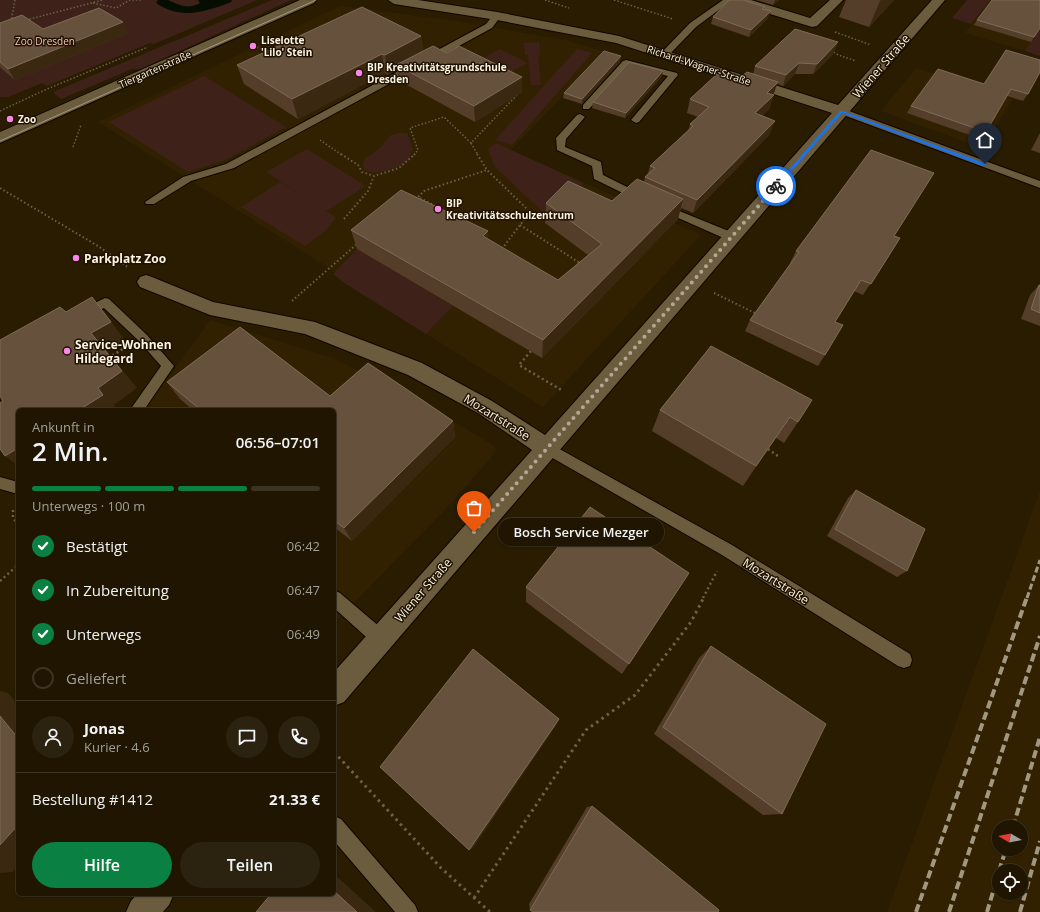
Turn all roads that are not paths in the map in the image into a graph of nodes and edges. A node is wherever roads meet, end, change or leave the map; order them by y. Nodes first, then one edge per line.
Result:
1 (310, 0) edge
2 (394, 0) edge
3 (728, 0) edge
4 (738, 0) edge
5 (837, 0) edge
6 (939, 0) edge
7 (497, 16) junction
8 (671, 56) junction
9 (665, 73) junction
10 (586, 107) dead end
11 (841, 112) junction
12 (580, 118) dead end
13 (636, 120) dead end
14 (0, 138) edge
15 (1040, 185) edge
16 (150, 202) dead end
17 (732, 237) junction
18 (146, 282) road end
19 (72, 320) edge
20 (138, 408) edge
21 (547, 448) junction
22 (0, 483) edge
23 (16, 487) edge
24 (336, 600) edge
25 (381, 638) junction
26 (904, 660) dead end
27 (336, 690) edge
28 (336, 828) edge
29 (156, 896) edge
30 (142, 912) edge
31 (408, 912) edge

1 - 14 street, Tiergartenstraße
2 - 7 street, Richard-Wagner-Straße
3 - 8 lane
4 - 5 street
6 - 11 street, Wiener Straße
7 - 8 street, Richard-Wagner-Straße
7 - 16 lane
8 - 9 lane
8 - 11 street, Richard-Wagner-Straße
9 - 10 lane
9 - 13 lane
11 - 15 lane, Richard-Wagner-Straße
11 - 17 street, Wiener Straße
12 - 17 lane
17 - 21 street, Wiener Straße
18 - 21 street, Mozartstraße
19 - 20 lane
21 - 25 street, Wiener Straße
21 - 26 lane, Mozartstraße
22 - 23 lane
24 - 25 lane
25 - 27 street, Wiener Straße
28 - 31 lane
29 - 30 street

